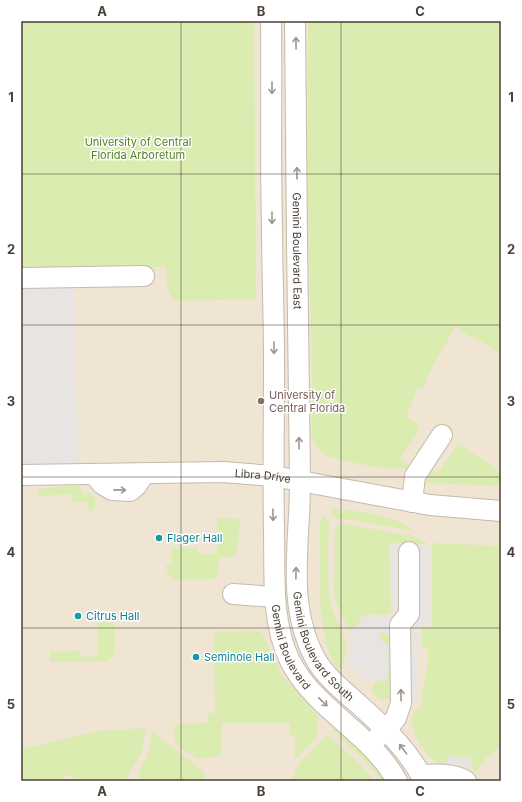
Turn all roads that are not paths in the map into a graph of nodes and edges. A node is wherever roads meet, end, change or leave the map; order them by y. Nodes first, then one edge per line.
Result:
1 (271, 21) edge
2 (295, 21) edge
3 (144, 276) dead end
4 (21, 278) edge
5 (442, 435) dead end
6 (21, 475) edge
7 (273, 476) junction
8 (300, 482) junction
9 (412, 502) junction
10 (501, 511) edge
11 (409, 552) dead end
12 (233, 594) dead end
13 (275, 597) junction
14 (386, 730) junction
15 (369, 744) junction
16 (422, 778) edge
17 (397, 781) edge
18 (466, 781) edge

1 -> 7 street
8 -> 2 street, Gemini Boulevard East
3 - 4 street
5 - 9 street
6 - 7 street, Libra Drive
7 - 8 street, Libra Drive
7 -> 13 street, Gemini Boulevard
8 - 9 street, Libra Drive
14 -> 8 street, Gemini Boulevard South
9 - 10 street, Libra Drive
14 -> 11 street
12 - 13 street
13 -> 15 street, Gemini Boulevard
14 - 15 street
16 -> 14 street, Gemini Boulevard South
15 - 17 street, Gemini Boulevard
16 - 18 street

